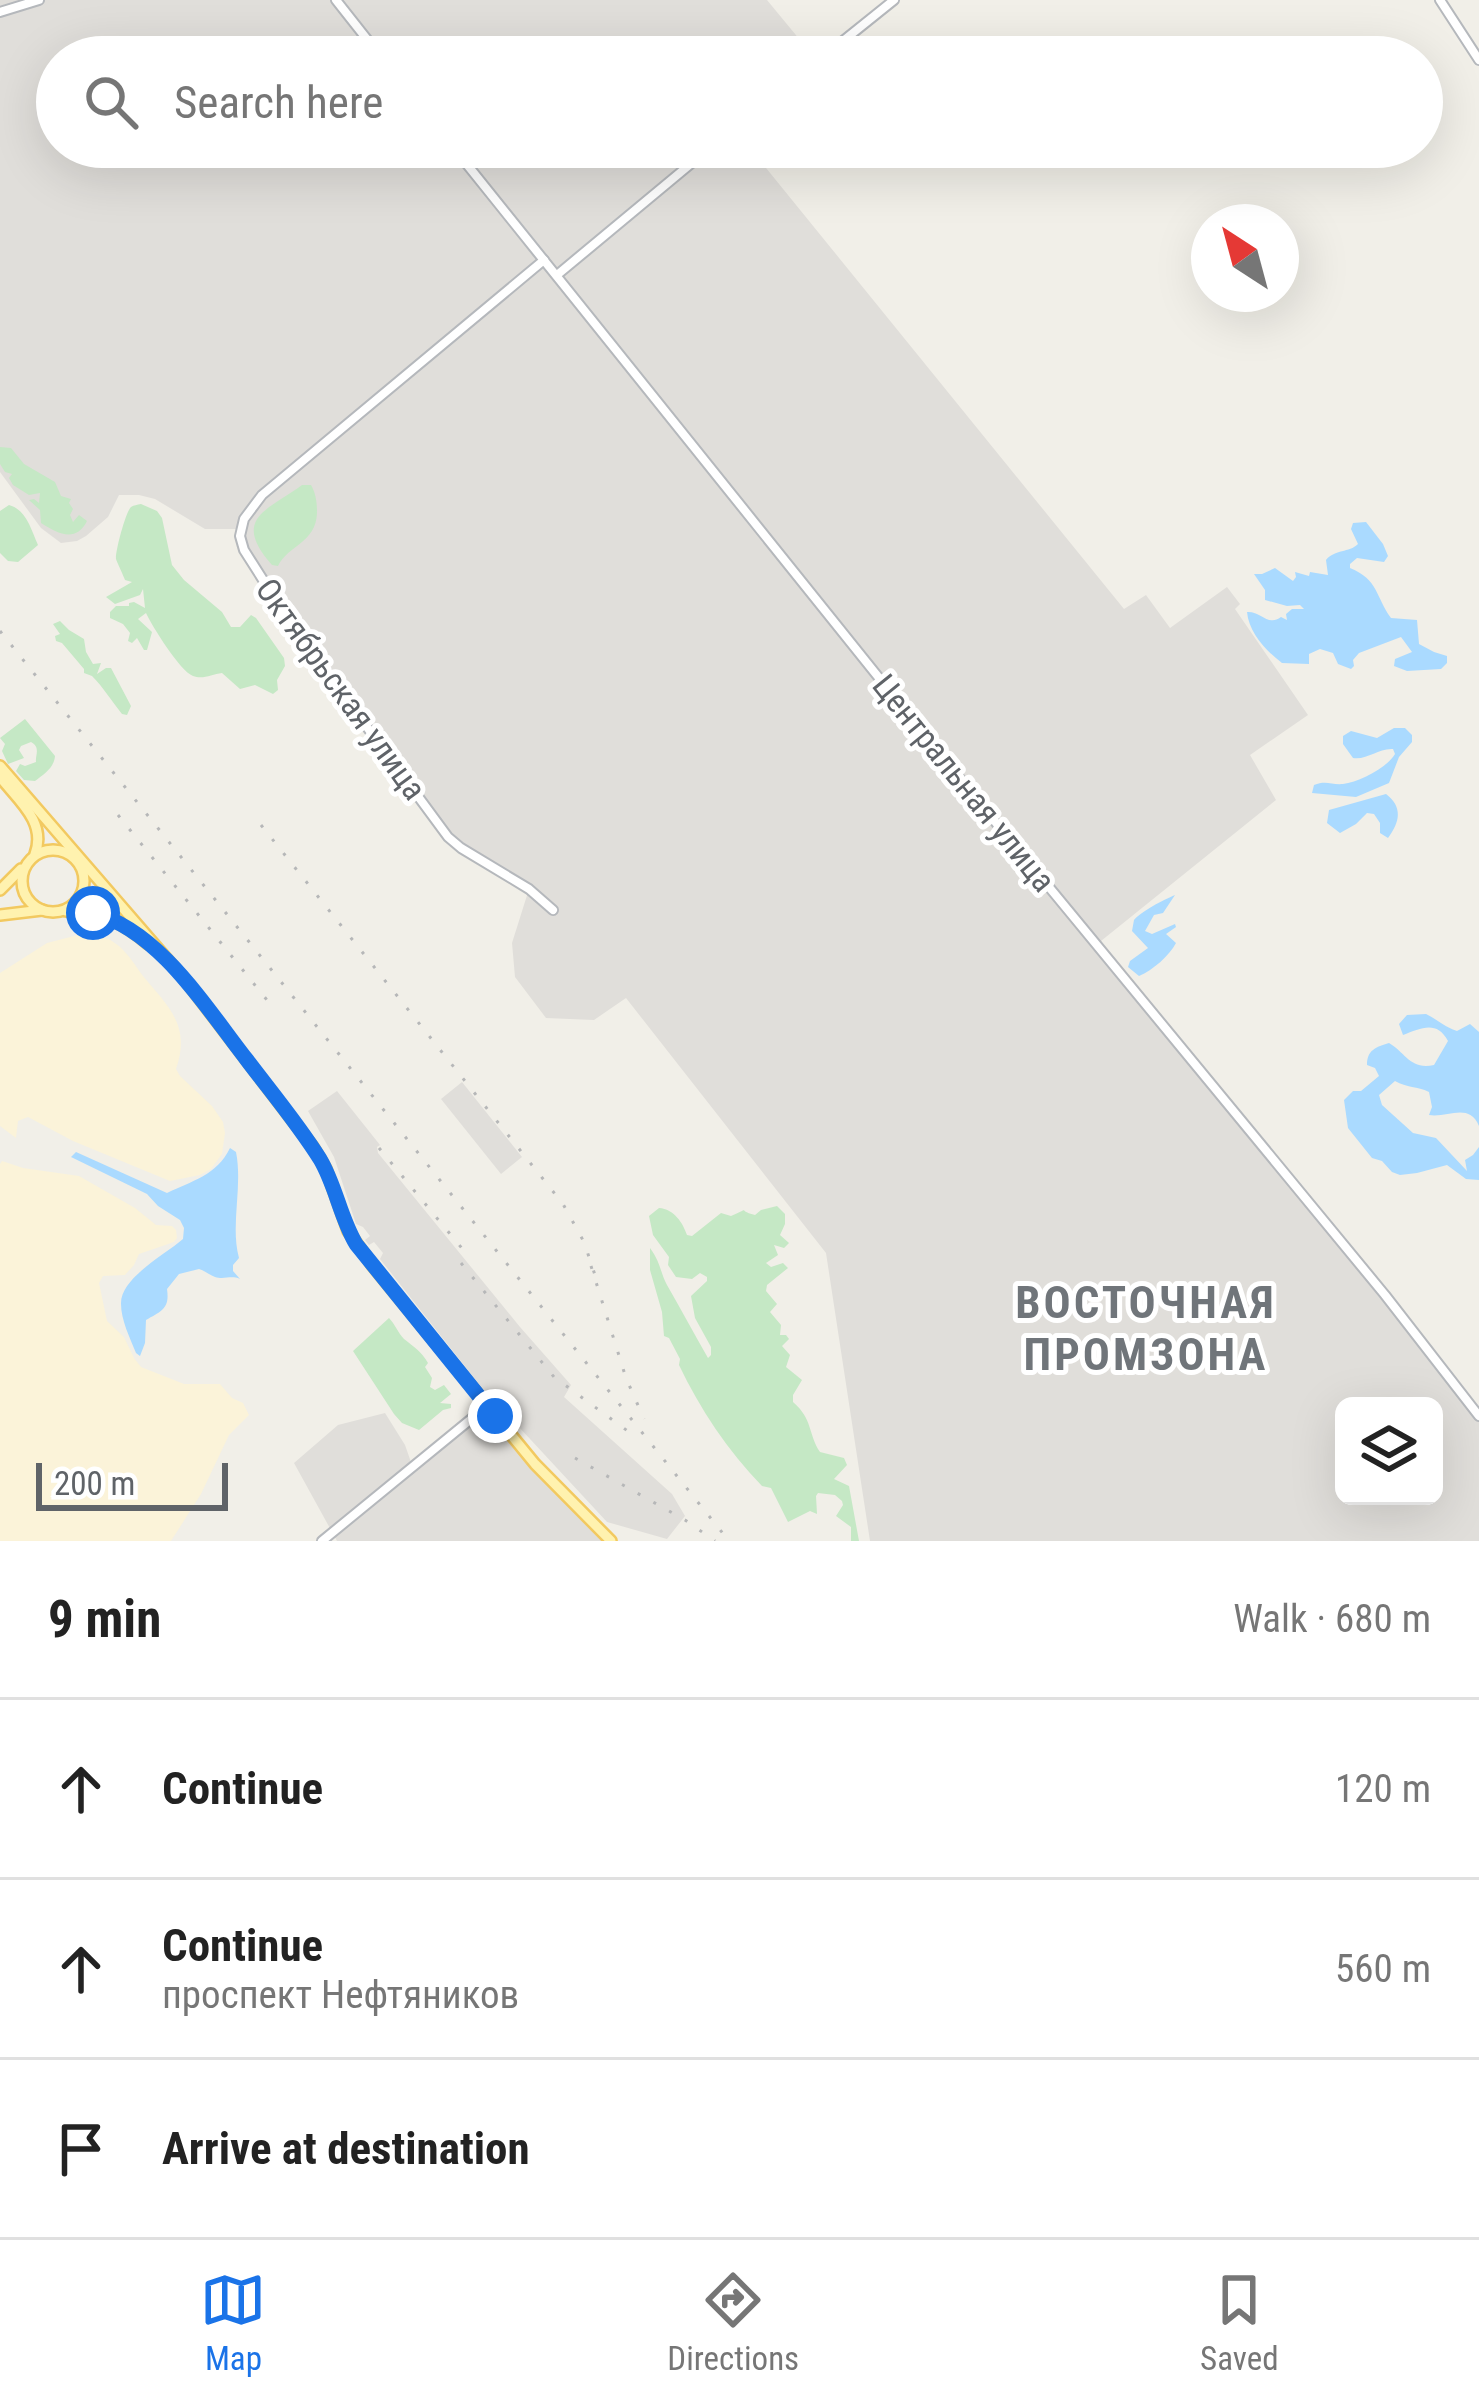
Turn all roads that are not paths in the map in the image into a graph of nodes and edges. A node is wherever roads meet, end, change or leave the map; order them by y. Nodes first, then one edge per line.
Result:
1 (39, 0) edge
2 (336, 0) edge
3 (894, 0) edge
4 (1440, 0) edge
5 (0, 12) edge
6 (364, 36) edge
7 (849, 36) edge
8 (1479, 60) edge
9 (470, 168) edge
10 (686, 168) edge
11 (544, 260) junction
12 (556, 275) junction
13 (0, 766) edge
14 (0, 777) edge
15 (61, 839) junction
16 (31, 860) junction
17 (75, 860) junction
18 (96, 877) junction
19 (0, 890) edge
20 (43, 910) junction
21 (553, 910) dead end
22 (59, 911) junction
23 (0, 915) edge
24 (186, 981) junction
25 (488, 1406) junction
26 (1479, 1416) edge
27 (334, 1538) edge
28 (322, 1541) edge
29 (611, 1541) edge

1 - 5 street
2 - 6 street
3 - 7 street
4 - 8 street
9 - 11 street, Центральная улица
10 - 12 street
11 - 12 street, Центральная улица
11 - 21 street, Октябрьская улица
12 - 26 street, Центральная улица
13 - 15 main road
14 - 16 main road
15 - 17 main road
15 - 18 main road
16 - 17 main road
16 - 19 main road
16 - 20 main road
17 - 18 main road
17 - 22 main road
18 - 24 main road
20 - 22 main road
20 - 23 main road
22 - 24 main road
24 - 25 main road
25 - 27 street
25 - 29 main road
27 - 28 street

